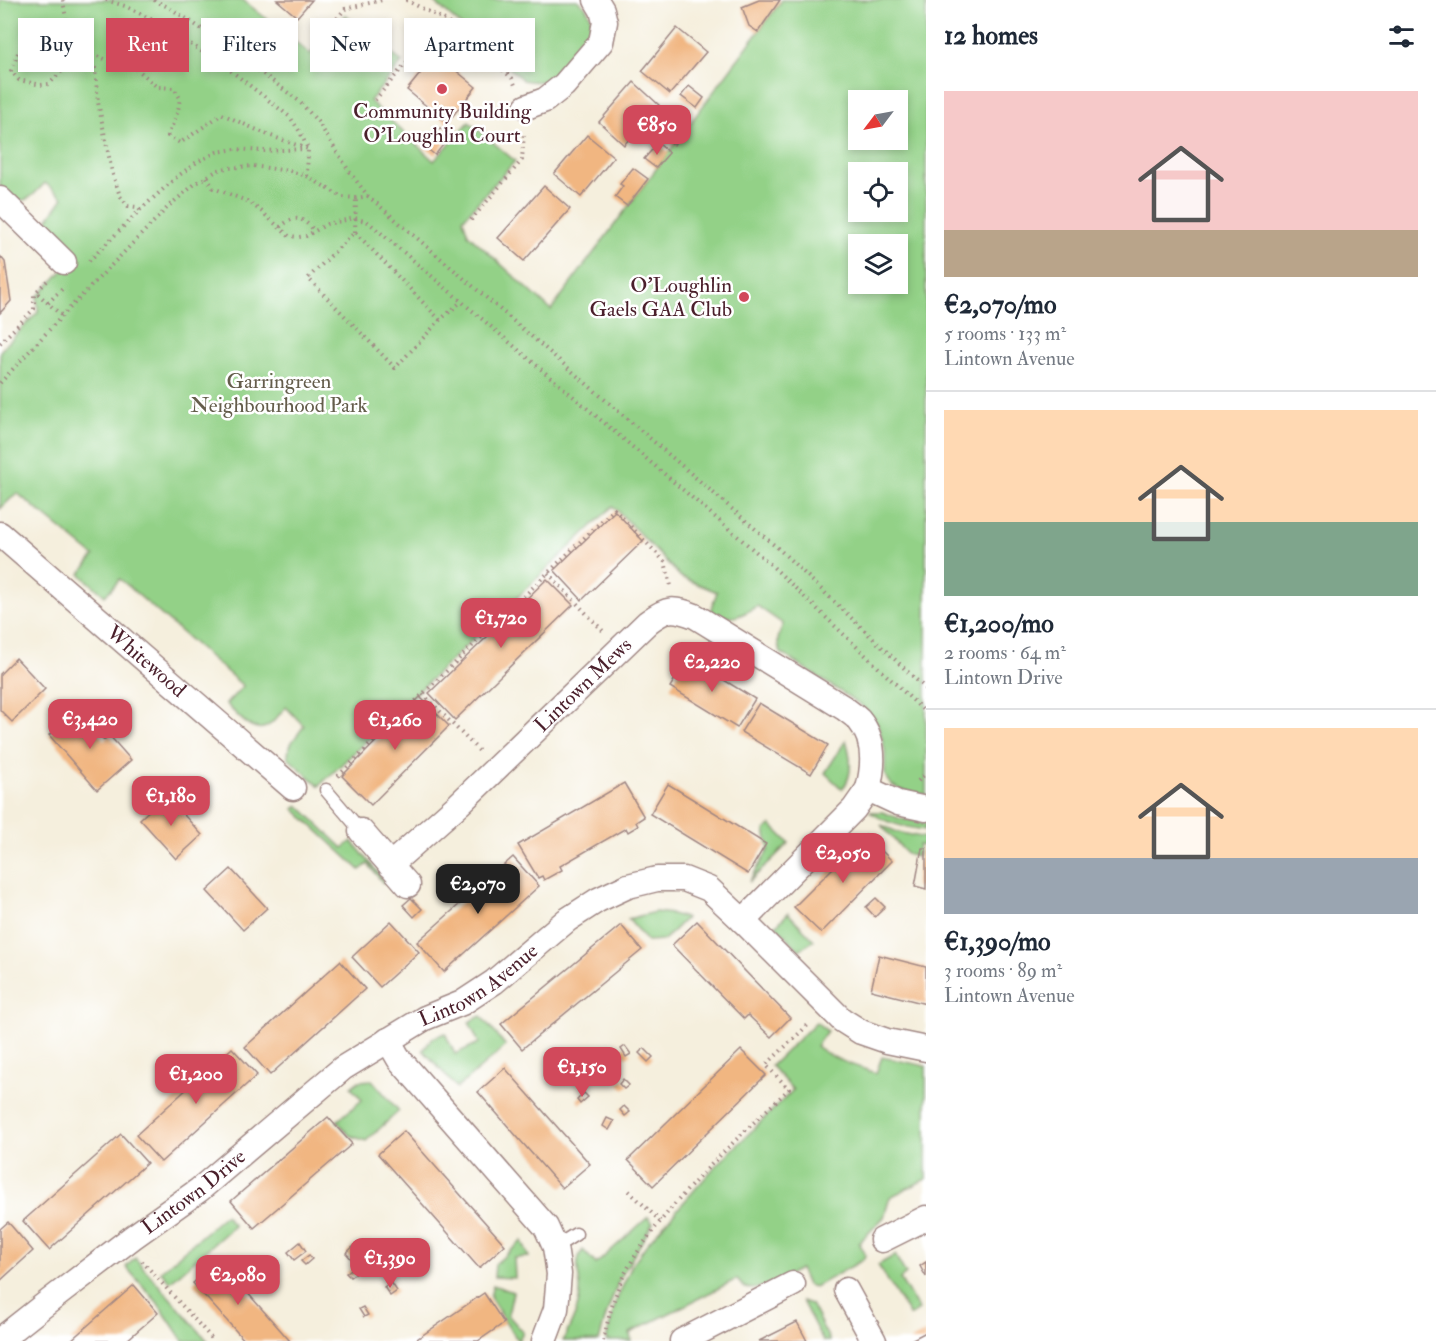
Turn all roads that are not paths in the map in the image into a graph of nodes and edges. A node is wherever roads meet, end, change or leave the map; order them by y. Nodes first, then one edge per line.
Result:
1 (596, 0) edge
2 (526, 107) dead end
3 (0, 199) edge
4 (70, 273) road end
5 (0, 534) edge
6 (293, 788) dead end
7 (868, 789) junction
8 (326, 790) road end
9 (926, 809) edge
10 (361, 831) joint
11 (390, 865) junction
12 (408, 885) dead end
13 (743, 921) junction
14 (387, 1040) junction
15 (926, 1049) edge
16 (926, 1218) edge
17 (576, 1234) dead end
18 (882, 1240) dead end
19 (555, 1246) junction
20 (793, 1284) dead end
21 (846, 1290) dead end
22 (0, 1340) edge
23 (544, 1341) edge
24 (682, 1341) edge
25 (874, 1341) edge

1 - 2 street
3 - 4 street
5 - 6 street, Whitewood
7 - 9 street
7 - 11 street, Lintown Mews
7 - 13 street
8 - 10 lane
10 - 11 street
11 - 12 street
13 - 14 street, Lintown Avenue
13 - 15 street, Lintown Avenue
14 - 19 street
14 - 22 street, Lintown Drive
16 - 18 street
17 - 19 lane
19 - 23 street
20 - 24 street
21 - 25 street

